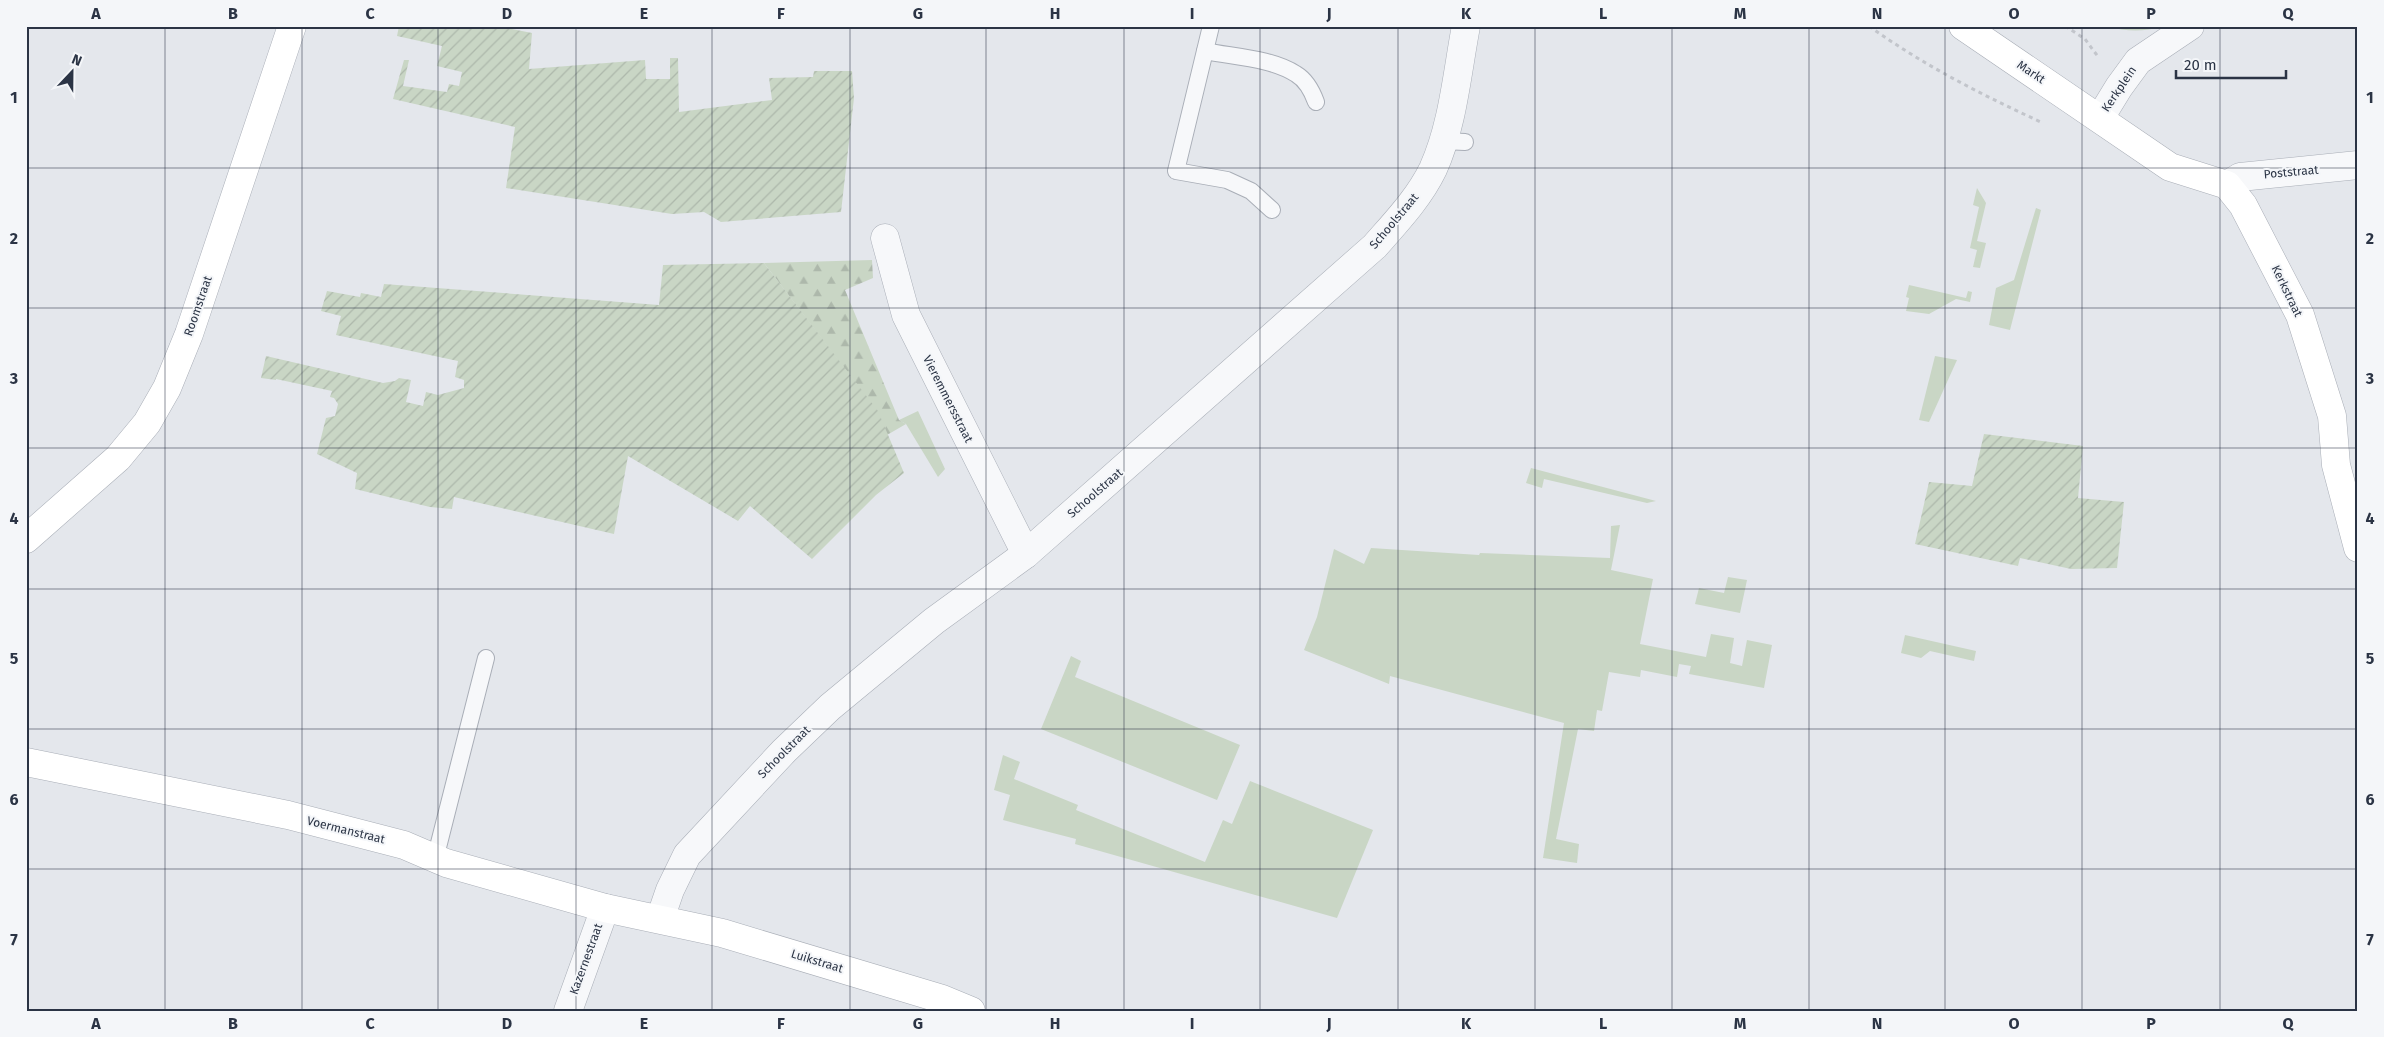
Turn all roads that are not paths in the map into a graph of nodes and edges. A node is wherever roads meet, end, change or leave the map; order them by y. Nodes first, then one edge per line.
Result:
1 (292, 26) edge
2 (1211, 26) edge
3 (1466, 26) edge
4 (1963, 26) edge
5 (2190, 26) edge
6 (1205, 51) junction
7 (1316, 102) dead end
8 (2100, 118) junction
9 (2358, 165) edge
10 (2228, 185) junction
11 (1272, 210) dead end
12 (885, 238) dead end
13 (26, 540) edge
14 (2358, 548) edge
15 (1026, 554) junction
16 (486, 658) dead end
17 (26, 762) edge
18 (435, 858) junction
19 (605, 908) junction
20 (660, 919) junction
21 (568, 1011) edge
22 (971, 1011) edge

1 - 13 street, Roomstraat
2 - 6 lane
3 - 15 street, Schoolstraat
4 - 8 street, Markt
5 - 8 street, Kerkplein
6 - 7 lane
6 - 11 lane
8 - 10 street
9 - 10 street, Poststraat
10 - 14 street, Kerkstraat
12 - 15 street, Vieremmersstraat
15 - 20 street, Schoolstraat
16 - 18 lane
17 - 18 street, Voermanstraat
18 - 19 street, Voermanstraat
19 - 20 street, Voermanstraat
19 - 21 street, Kazernestraat
20 - 22 street, Luikstraat

